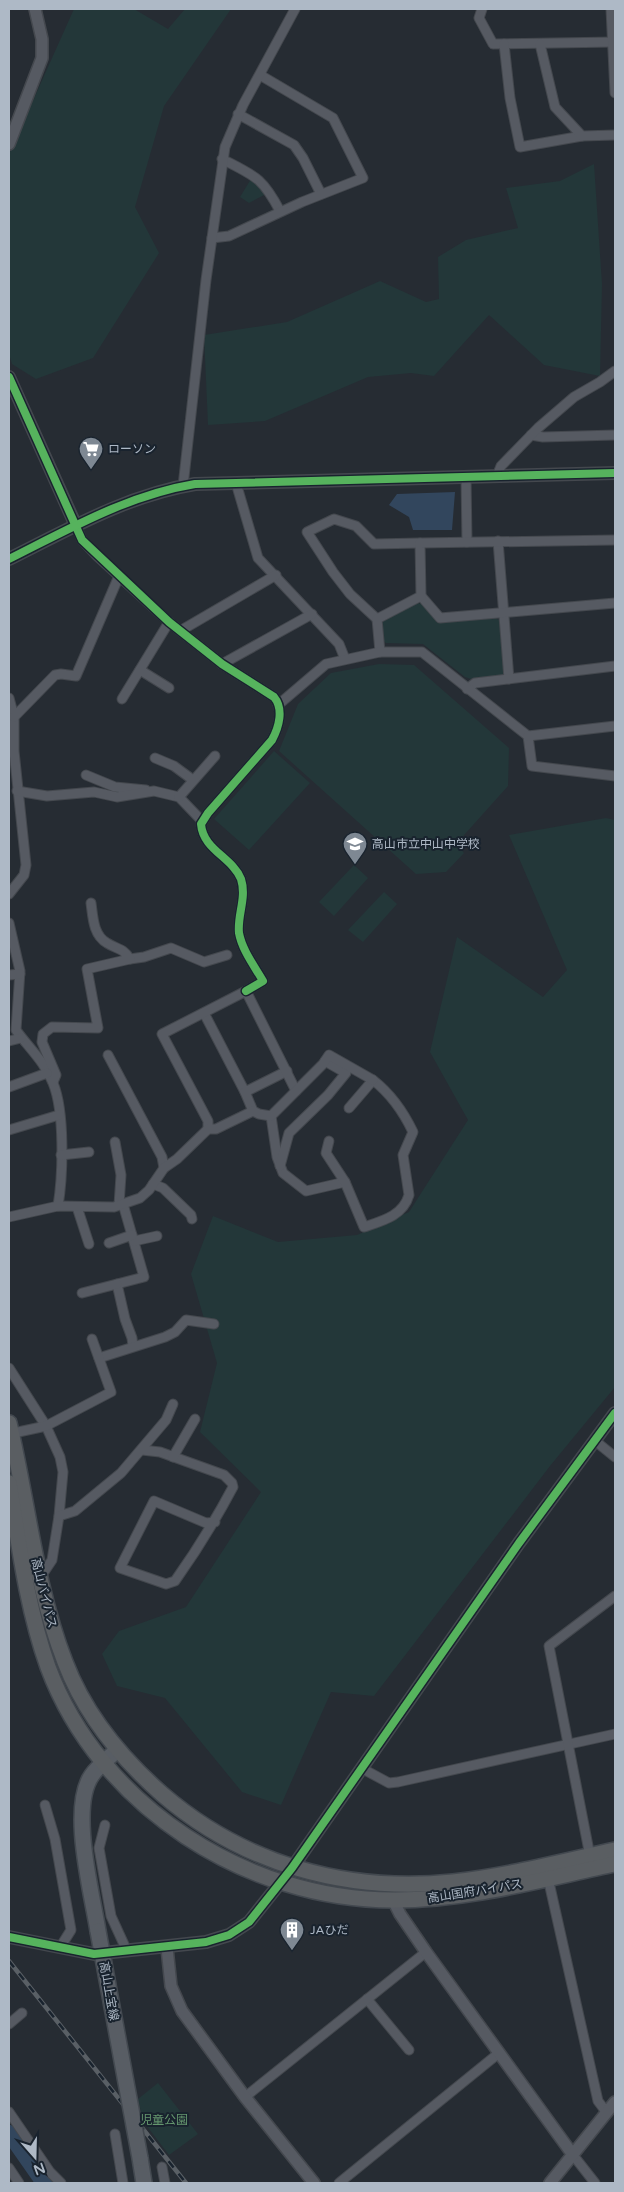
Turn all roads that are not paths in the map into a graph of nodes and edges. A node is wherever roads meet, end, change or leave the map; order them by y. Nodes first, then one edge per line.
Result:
1 (35, 9) edge
2 (295, 9) edge
3 (482, 9) edge
4 (611, 9) edge
5 (614, 42) edge
6 (504, 44) junction
7 (540, 44) junction
8 (260, 75) junction
9 (615, 93) edge
10 (238, 114) junction
11 (615, 135) edge
12 (582, 136) junction
13 (9, 144) edge
14 (222, 159) junction
15 (321, 194) junction
16 (280, 211) junction
17 (212, 238) junction
18 (615, 371) edge
19 (9, 377) edge
20 (531, 435) junction
21 (615, 435) edge
22 (615, 473) edge
23 (497, 476) junction
24 (466, 477) junction
25 (236, 483) junction
26 (182, 486) junction
27 (76, 526) junction
28 (615, 540) edge
29 (498, 541) junction
30 (467, 542) junction
31 (420, 543) junction
32 (9, 559) edge
33 (119, 576) junction
34 (276, 576) junction
35 (421, 596) junction
36 (615, 603) edge
37 (503, 613) junction
38 (312, 614) junction
39 (377, 619) junction
40 (169, 622) junction
41 (180, 631) junction
42 (380, 652) junction
43 (345, 659) junction
44 (222, 664) junction
45 (615, 666) edge
46 (140, 670) junction
47 (509, 678) junction
48 (169, 688) dead end
49 (467, 689) junction
50 (9, 698) edge
51 (122, 699) dead end
52 (278, 705) junction
53 (14, 716) junction
54 (615, 726) edge
55 (528, 736) junction
56 (11, 751) edge
57 (215, 756) dead end
58 (155, 758) dead end
59 (86, 775) dead end
60 (615, 776) edge
61 (193, 780) junction
62 (18, 791) junction
63 (154, 791) junction
64 (179, 797) junction
65 (202, 821) junction
66 (9, 894) edge
67 (91, 903) dead end
68 (9, 923) edge
69 (227, 955) dead end
70 (130, 959) junction
71 (20, 974) junction
72 (9, 975) edge
73 (246, 990) junction
74 (204, 1013) junction
75 (21, 1038) junction
76 (9, 1041) edge
77 (108, 1055) dead end
78 (325, 1060) junction
79 (287, 1072) junction
80 (47, 1073) junction
81 (373, 1080) junction
82 (53, 1082) junction
83 (9, 1087) edge
84 (296, 1091) junction
85 (245, 1092) junction
86 (349, 1108) dead end
87 (253, 1111) junction
88 (59, 1116) junction
89 (271, 1116) junction
90 (208, 1129) junction
91 (9, 1130) edge
92 (328, 1141) dead end
93 (115, 1142) dead end
94 (89, 1152) dead end
95 (61, 1155) junction
96 (280, 1166) junction
97 (164, 1168) junction
98 (344, 1182) junction
99 (153, 1184) junction
100 (121, 1205) junction
101 (58, 1206) junction
102 (77, 1206) junction
103 (9, 1217) edge
104 (192, 1219) dead end
105 (157, 1236) dead end
106 (133, 1238) junction
107 (109, 1243) dead end
108 (89, 1244) dead end
109 (118, 1284) junction
110 (82, 1293) dead end
111 (214, 1324) dead end
112 (92, 1339) dead end
113 (132, 1346) junction
114 (99, 1358) junction
115 (9, 1368) edge
116 (173, 1404) dead end
117 (615, 1413) edge
118 (196, 1419) dead end
119 (46, 1426) junction
120 (10, 1430) edge
121 (594, 1440) junction
122 (142, 1450) junction
123 (615, 1456) edge
124 (174, 1457) junction
125 (9, 1483) edge
126 (60, 1516) junction
127 (215, 1522) junction
128 (39, 1579) junction
129 (615, 1596) edge
130 (615, 1734) edge
131 (567, 1744) junction
132 (117, 1750) junction
133 (104, 1762) junction
134 (363, 1769) junction
135 (45, 1805) dead end
136 (105, 1825) dead end
137 (615, 1850) edge
138 (590, 1856) junction
139 (615, 1864) edge
140 (292, 1868) junction
141 (548, 1878) junction
142 (281, 1883) junction
143 (393, 1900) junction
144 (9, 1937) edge
145 (61, 1946) junction
146 (167, 1948) junction
147 (127, 1951) junction
148 (426, 1952) junction
149 (367, 1999) junction
150 (22, 2014) dead end
151 (9, 2024) edge
152 (408, 2050) dead end
153 (499, 2053) junction
154 (245, 2097) junction
155 (615, 2102) edge
156 (9, 2112) edge
157 (607, 2113) junction
158 (115, 2134) dead end
159 (573, 2155) junction
160 (162, 2167) dead end
161 (9, 2168) edge
162 (19, 2183) edge
163 (60, 2183) edge
164 (124, 2183) edge
165 (144, 2183) edge
166 (165, 2183) edge
167 (314, 2183) edge
168 (339, 2183) edge
169 (550, 2183) edge
170 (596, 2183) edge

1 - 13 street
2 - 8 street
3 - 6 street
4 - 5 street
5 - 7 street
5 - 9 street
6 - 7 street
6 - 12 street
7 - 12 street
8 - 10 street
8 - 15 street
10 - 14 street
10 - 15 street
11 - 12 street
14 - 16 street
14 - 17 street
15 - 16 street
16 - 17 street
17 - 26 street
18 - 20 street
19 - 27 street
20 - 21 street
20 - 23 street
22 - 23 street
23 - 24 street
24 - 25 street
24 - 30 street
25 - 26 street
25 - 34 street
26 - 27 street
27 - 32 street
27 - 33 street
28 - 29 street
29 - 30 street
29 - 37 street
30 - 31 street
31 - 35 street
31 - 39 street
33 - 40 street
33 - 53 street
34 - 38 street
34 - 41 street
35 - 37 street
35 - 39 street
36 - 37 street
37 - 47 street
38 - 43 street
38 - 44 street
39 - 42 street
40 - 41 street
40 - 46 street
41 - 44 street
42 - 43 street
42 - 49 street
43 - 52 street
44 - 52 street
45 - 47 street
46 - 48 street
46 - 51 street
47 - 49 street
49 - 55 street
50 - 53 street
52 - 65 street
53 - 56 street
54 - 55 street
55 - 60 street
56 - 62 street
57 - 61 street
58 - 61 street
59 - 63 street
61 - 64 street
62 - 63 street
62 - 66 street
63 - 64 street
64 - 65 street
65 - 73 street
67 - 70 street
68 - 71 street
69 - 70 street
70 - 82 street
71 - 72 street
71 - 75 street
73 - 74 street
73 - 79 street
74 - 85 street
74 - 90 street
75 - 76 street
75 - 80 street
77 - 97 street
78 - 81 street
78 - 84 street
78 - 96 street
79 - 84 street
79 - 85 street
80 - 82 street
80 - 83 street
81 - 86 street
81 - 98 street
82 - 88 street
84 - 89 street
85 - 87 street
87 - 89 street
87 - 90 street
88 - 91 street
88 - 95 street
89 - 96 street
90 - 97 street
92 - 98 street
93 - 100 street
94 - 95 street
95 - 101 street
96 - 98 street
97 - 99 street
99 - 100 street
99 - 104 street
100 - 102 street
100 - 106 street
101 - 102 street
101 - 103 street
102 - 108 street
105 - 106 street
106 - 107 street
106 - 109 street
109 - 110 street
109 - 113 street
111 - 113 street
112 - 114 street
113 - 114 street
114 - 119 street
115 - 119 street
116 - 122 street
117 - 121 street
118 - 124 street
119 - 120 street
119 - 126 street
120 - 128 highway, 高山バイパス
121 - 123 street
121 - 134 street
122 - 124 street
122 - 126 street
124 - 127 street
125 - 133 highway, 高山バイパス
126 - 128 street
127 - 127 street
128 - 132 highway, 高山バイパス
129 - 131 street
130 - 131 street
131 - 134 street
131 - 138 street
132 - 133 main road, 高山上宝線
132 - 140 highway, 高山国府バイパス
133 - 142 highway, 高山国府バイパス
133 - 165 main road, 高山上宝線, bridge
134 - 140 street
135 - 145 street
136 - 147 street
137 - 138 highway, 高山国府バイパス
138 - 140 highway, 高山国府バイパス
139 - 141 highway, 高山国府バイパス
140 - 142 street
141 - 143 highway, 高山国府バイパス
141 - 157 street
142 - 143 highway, 高山国府バイパス
142 - 146 street
143 - 148 street
144 - 145 street
145 - 147 street
146 - 147 street
146 - 154 street
148 - 149 street
148 - 153 street
149 - 152 street
149 - 154 street
150 - 151 street
153 - 159 street
153 - 168 street
154 - 167 street
155 - 157 street
156 - 163 street
157 - 159 street
158 - 164 street
159 - 169 street
159 - 170 street
160 - 166 street
161 - 162 street

